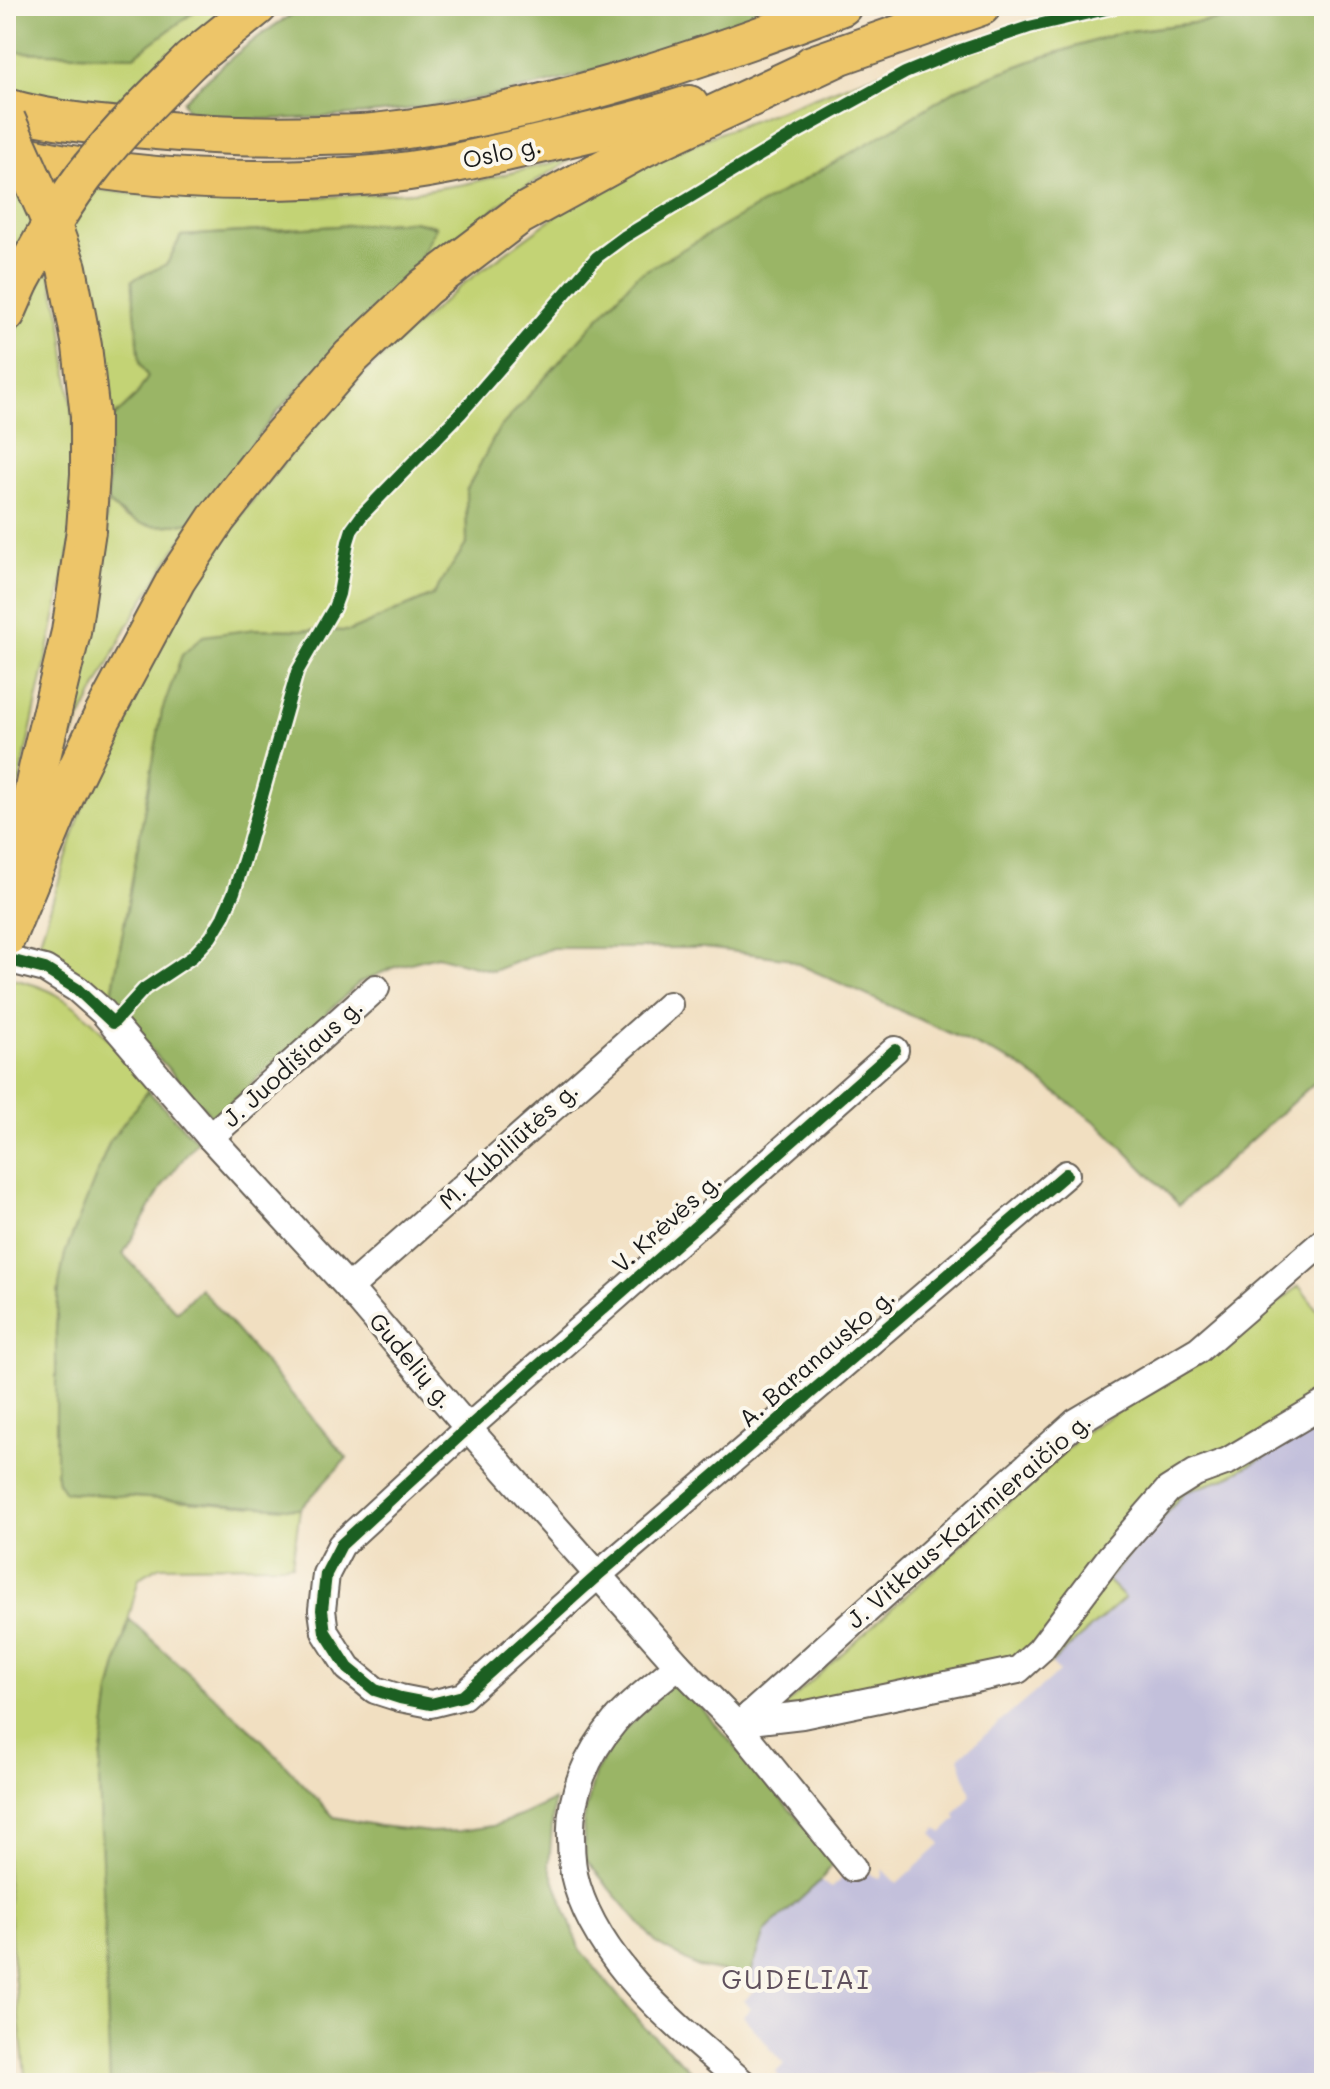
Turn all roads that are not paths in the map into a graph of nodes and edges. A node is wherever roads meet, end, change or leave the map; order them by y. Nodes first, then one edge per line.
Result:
1 (258, 6) edge
2 (842, 6) edge
3 (981, 6) edge
4 (835, 58) junction
5 (6, 108) edge
6 (6, 120) edge
7 (6, 151) edge
8 (13, 297) edge
9 (6, 935) edge
10 (6, 959) edge
11 (376, 988) dead end
12 (669, 1005) dead end
13 (895, 1050) dead end
14 (210, 1137) junction
15 (1066, 1174) dead end
16 (1324, 1241) edge
17 (349, 1288) junction
18 (1324, 1404) edge
19 (468, 1428) junction
20 (598, 1575) junction
21 (678, 1665) junction
22 (744, 1720) junction
23 (853, 1868) dead end
24 (743, 2083) edge

1 - 8 highway, bridge
2 - 5 highway, Oslo g.
3 - 4 highway, Oslo g.
4 - 7 highway, Oslo g.
4 - 9 highway
6 - 9 highway, bridge
10 - 14 street, Gudelių g.
11 - 14 street, J. Juodišiaus g.
12 - 17 street, M. Kubiliūtės g.
13 - 19 street, V. Krėvės g.
14 - 17 street, Gudelių g.
15 - 20 street, A. Baranausko g.
16 - 22 street, J. Vitkaus-Kazimieraičio g.
17 - 19 street, Gudelių g.
18 - 22 street
19 - 20 street, Gudelių g.
19 - 20 street, V. Krėvės g.
20 - 21 street, Gudelių g.
21 - 22 street, Gudelių g.
21 - 24 street
22 - 23 street, Gudelių g.

